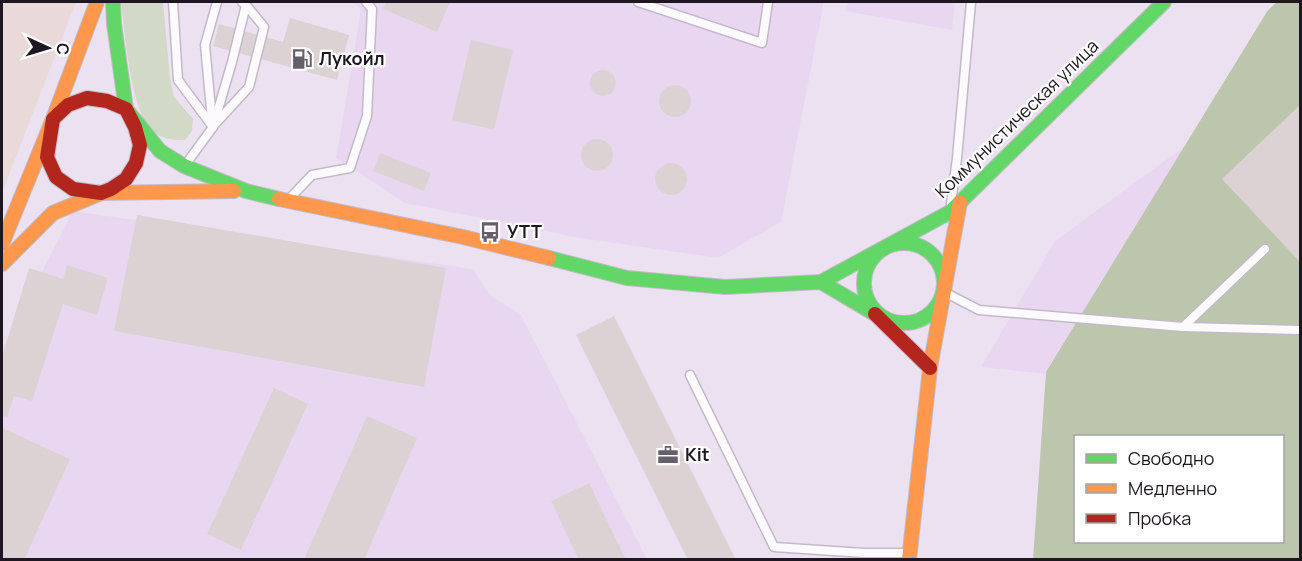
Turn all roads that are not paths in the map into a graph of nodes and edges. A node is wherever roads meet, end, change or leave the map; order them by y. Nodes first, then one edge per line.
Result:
1 (97, 2) edge
2 (113, 2) edge
3 (174, 2) edge
4 (217, 2) edge
5 (366, 2) edge
6 (638, 2) edge
7 (768, 2) edge
8 (971, 2) edge
9 (1164, 2) edge
10 (244, 3) edge
11 (126, 109) junction
12 (53, 119) junction
13 (213, 126) junction
14 (184, 166) junction
15 (246, 191) junction
16 (100, 193) junction
17 (287, 201) junction
18 (960, 201) junction
19 (950, 212) junction
20 (2, 244) edge
21 (887, 246) junction
22 (1266, 249) dead end
23 (2, 264) edge
24 (821, 282) junction
25 (944, 292) junction
26 (878, 316) junction
27 (1183, 327) junction
28 (1300, 330) edge
29 (930, 368) junction
30 (690, 375) dead end
31 (909, 556) edge

1 - 12 main road
2 - 11 main road
3 - 13 lane
4 - 13 lane
5 - 17 lane
6 - 7 lane
8 - 19 lane
9 - 18 main road, Коммунистическая улица
10 - 13 lane
10 - 13 lane
11 - 12 main road
11 - 14 main road
11 - 16 main road
12 - 16 main road
12 - 20 main road
13 - 14 lane
14 - 15 main road
15 - 16 main road
15 - 17 main road
16 - 23 main road
17 - 24 main road
18 - 19 main road, Коммунистическая улица
18 - 25 main road
19 - 21 main road, Коммунистическая улица
21 - 24 main road, Коммунистическая улица
21 - 25 main road
21 - 26 main road
22 - 27 lane
24 - 26 main road
25 - 26 main road
25 - 27 lane
25 - 29 main road
26 - 29 main road
27 - 28 lane
29 - 31 main road
30 - 31 lane

